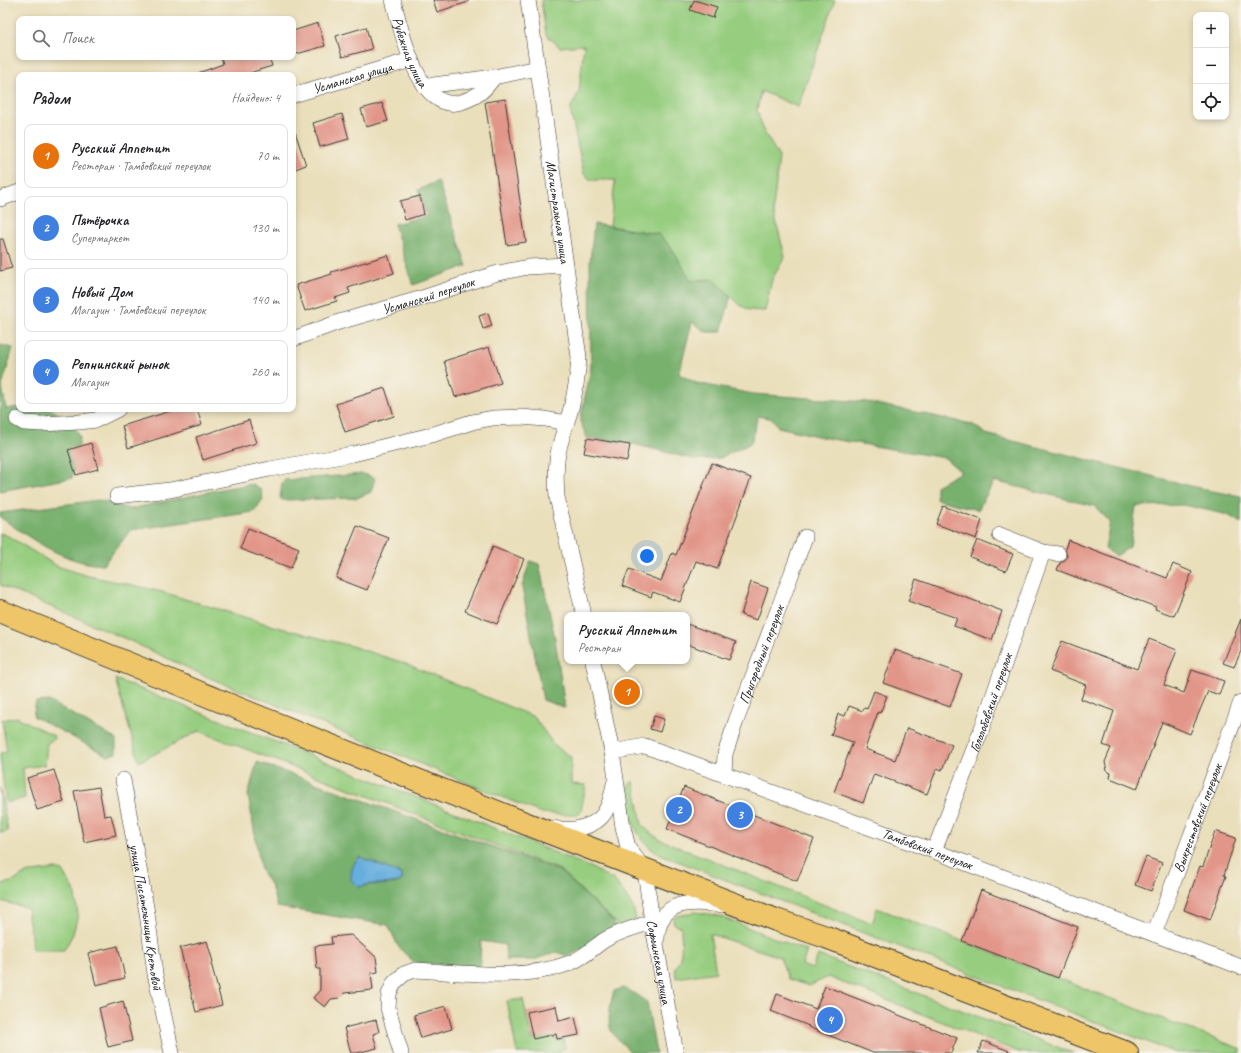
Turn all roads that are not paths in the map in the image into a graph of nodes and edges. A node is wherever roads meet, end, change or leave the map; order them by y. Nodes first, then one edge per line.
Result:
1 (392, 0) edge
2 (528, 0) edge
3 (411, 60) junction
4 (538, 68) junction
5 (494, 77) junction
6 (426, 86) junction
7 (296, 94) edge
8 (16, 193) edge
9 (0, 199) edge
10 (566, 265) junction
11 (296, 338) edge
12 (112, 412) edge
13 (17, 419) dead end
14 (566, 423) junction
15 (117, 496) dead end
16 (1000, 535) dead end
17 (805, 536) dead end
18 (1043, 552) junction
19 (1058, 554) dead end
20 (0, 611) edge
21 (583, 612) edge
22 (594, 664) edge
23 (1241, 702) edge
24 (612, 752) junction
25 (724, 774) junction
26 (616, 777) junction
27 (122, 780) dead end
28 (527, 824) junction
29 (934, 851) junction
30 (645, 870) junction
31 (745, 908) junction
32 (652, 922) junction
33 (1154, 934) junction
34 (658, 959) junction
35 (1241, 967) edge
36 (172, 1053) edge
37 (401, 1053) edge
38 (676, 1053) edge
39 (1127, 1053) edge

1 - 3 street, Рубежная улица
2 - 4 street, Магистральная улица
3 - 6 street, Рубежная улица
3 - 7 street, Усманская улица
4 - 5 street
4 - 10 street, Магистральная улица
5 - 6 street
5 - 6 street, Рубежная улица
8 - 9 street
10 - 11 street, Усманский переулок
10 - 14 street, Магистральная улица
12 - 13 street
14 - 15 street
14 - 21 street, Магистральная улица
16 - 18 street
17 - 25 street, Пригородный переулок
18 - 19 street
18 - 29 street, Гололобовский переулок
20 - 28 highway
22 - 24 street
23 - 33 street, Выкрестовский переулок
24 - 25 street, Тамбовский переулок
24 - 26 street
25 - 29 street, Тамбовский переулок
26 - 28 street
26 - 30 street
27 - 36 street, улица Писательницы Кретовой
28 - 30 highway
29 - 33 street, Тамбовский переулок
30 - 31 highway
30 - 32 street, Софьинская улица
31 - 34 street
31 - 39 highway
32 - 34 street, Софьинская улица
32 - 37 street
33 - 35 street, Тамбовский переулок
34 - 38 street, Софьинская улица

